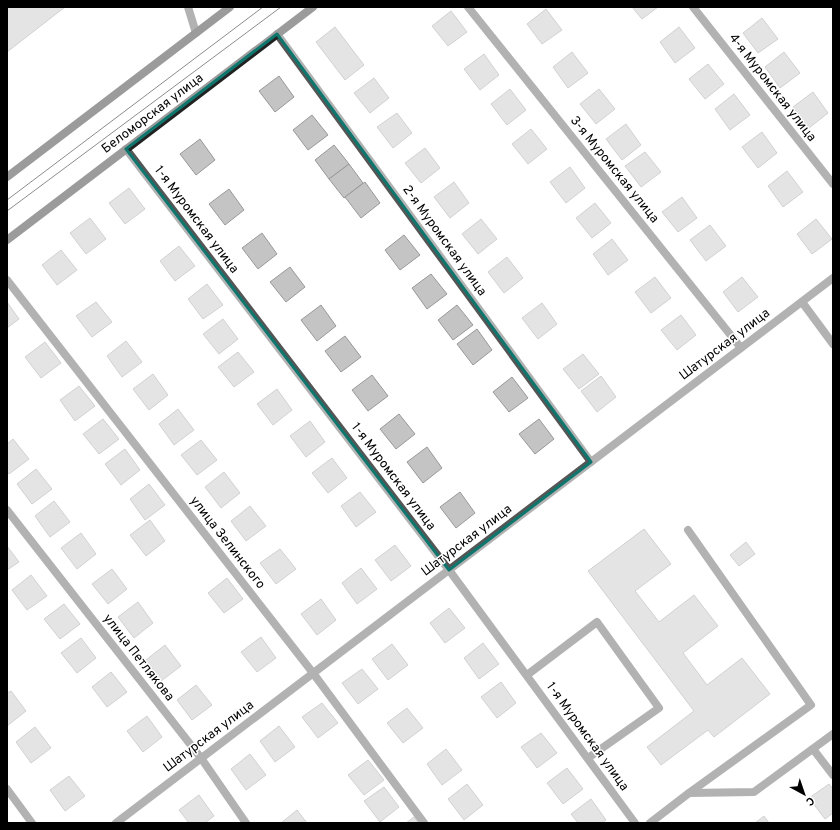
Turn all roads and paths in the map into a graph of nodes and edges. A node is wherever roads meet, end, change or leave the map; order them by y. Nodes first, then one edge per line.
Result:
1 (188, 7) edge
2 (230, 7) edge
3 (313, 7) edge
4 (468, 7) edge
5 (693, 7) edge
6 (196, 33) junction
7 (277, 34) junction
8 (126, 149) junction
9 (8, 174) edge
10 (833, 184) edge
11 (7, 240) edge
12 (833, 278) edge
13 (7, 280) edge
14 (802, 302) junction
15 (833, 344) edge
16 (741, 348) junction
17 (591, 462) junction
18 (7, 510) edge
19 (688, 530) dead end
20 (449, 570) junction
21 (312, 673) junction
22 (526, 676) junction
23 (833, 734) edge
24 (813, 749) junction
25 (201, 758) junction
26 (588, 758) junction
27 (833, 775) edge
28 (7, 789) edge
29 (689, 793) junction
30 (32, 823) edge
31 (116, 823) edge
32 (246, 823) edge
33 (424, 823) edge
34 (635, 823) edge
35 (650, 823) edge

1 - 6 street
2 - 6 main road
3 - 7 main road, Беломорская улица
4 - 16 street, 3-я Муромская улица
5 - 10 street, 4-я Муромская улица
6 - 9 main road
7 - 8 main road, Беломорская улица
7 - 17 street, 2-я Муромская улица
8 - 11 main road, Беломорская улица
8 - 20 street, 1-я Муромская улица
12 - 14 street, Шатурская улица
13 - 21 street, улица Зелинского
14 - 15 street
14 - 16 street, Шатурская улица
16 - 17 street, Шатурская улица
17 - 20 street, Шатурская улица
18 - 25 street, улица Петлякова
19 - 29 street
20 - 21 street, Шатурская улица
20 - 22 street, 1-я Муромская улица
21 - 25 street, Шатурская улица
21 - 33 street, улица Зелинского
22 - 26 street, 1-я Муромская улица
22 - 26 street
23 - 24 street
24 - 27 street
24 - 29 street
25 - 31 street, Шатурская улица
25 - 32 street, улица Петлякова
26 - 34 street, 1-я Муромская улица
28 - 30 street
29 - 35 street

